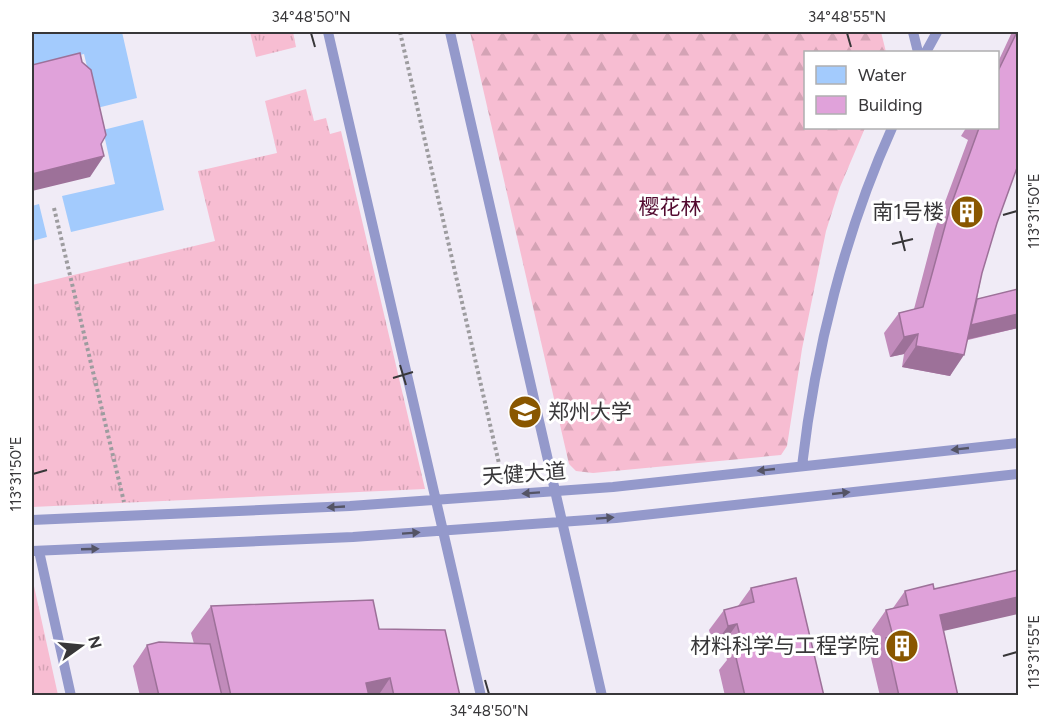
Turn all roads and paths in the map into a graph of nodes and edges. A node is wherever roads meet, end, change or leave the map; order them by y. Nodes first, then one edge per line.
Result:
1 (328, 32) edge
2 (400, 32) edge
3 (450, 32) edge
4 (913, 32) edge
5 (937, 32) edge
6 (918, 51) edge
7 (927, 51) edge
8 (892, 129) edge
9 (54, 207) dead end
10 (1018, 443) edge
11 (802, 466) junction
12 (1018, 474) edge
13 (555, 491) junction
14 (506, 495) junction
15 (436, 500) junction
16 (127, 517) junction
17 (32, 520) edge
18 (563, 522) junction
19 (443, 531) junction
20 (35, 551) edge
21 (71, 696) edge
22 (481, 696) edge
23 (603, 696) edge

1 - 15 lane
2 - 14 path
3 - 13 lane
4 - 6 lane
5 - 7 lane
8 - 11 lane
9 - 16 path
10 -> 11 lane, 天健大道
11 -> 13 lane, 天健大道
18 -> 12 lane
13 -> 14 lane, 天健大道
13 - 18 lane
14 - 15 lane, 天健大道
15 -> 16 lane, 天健大道
15 - 19 lane
16 - 17 lane, 天健大道
18 - 19 lane
18 - 23 lane
20 -> 19 lane
19 - 22 lane
20 - 21 lane

